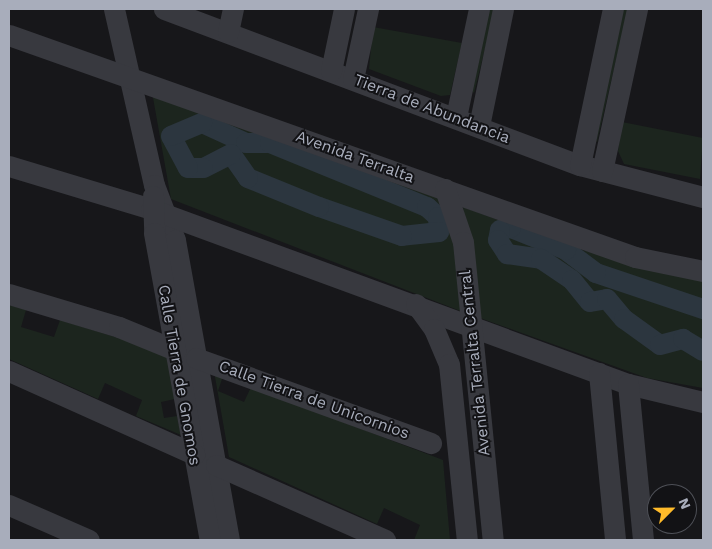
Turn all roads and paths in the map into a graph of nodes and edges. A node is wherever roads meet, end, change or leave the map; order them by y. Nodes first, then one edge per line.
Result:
1 (114, 9) edge
2 (164, 9) edge
3 (233, 9) edge
4 (344, 9) edge
5 (368, 9) edge
6 (478, 9) edge
7 (503, 9) edge
8 (613, 9) edge
9 (637, 9) edge
10 (210, 17) edge
11 (228, 32) junction
12 (9, 34) edge
13 (331, 71) junction
14 (130, 76) junction
15 (353, 79) junction
16 (456, 117) junction
17 (479, 126) junction
18 (580, 165) junction
19 (9, 166) edge
20 (602, 171) junction
21 (445, 189) junction
22 (703, 197) edge
23 (159, 211) junction
24 (703, 271) edge
25 (9, 294) edge
26 (416, 304) junction
27 (472, 326) junction
28 (175, 350) junction
29 (196, 358) junction
30 (9, 371) edge
31 (599, 373) junction
32 (628, 384) junction
33 (703, 402) edge
34 (431, 443) dead end
35 (194, 454) junction
36 (216, 465) junction
37 (9, 505) edge
38 (89, 540) edge
39 (210, 540) edge
40 (229, 540) edge
41 (385, 540) edge
42 (467, 540) edge
43 (493, 540) edge
44 (615, 540) edge
45 (643, 540) edge

1 - 14 street
2 - 10 street, Tierra de Abundancia
3 - 11 street
4 - 13 street
5 - 15 street
6 - 16 street
7 - 17 street
8 - 18 street
9 - 20 street
10 - 11 street, Tierra de Abundancia
11 - 13 street, Tierra de Abundancia
12 - 14 street, Avenida Terralta
13 - 15 street, Tierra de Abundancia
14 - 21 street, Avenida Terralta
14 - 23 street
15 - 16 street, Tierra de Abundancia
16 - 17 street, Tierra de Abundancia
17 - 18 street, Tierra de Abundancia
18 - 20 street, Tierra de Abundancia
19 - 23 street
20 - 22 street, Tierra de Abundancia
21 - 24 street, Avenida Terralta
21 - 27 street, Avenida Terralta Central
23 - 26 street
23 - 28 street, Calle Tierra de Gnomos
23 - 29 street, Calle Tierra de Gnomos
25 - 28 street
26 - 27 street
26 - 42 street, Avenida Terralta Central
27 - 31 street
27 - 43 street, Avenida Terralta Central
28 - 35 street, Calle Tierra de Gnomos
29 - 34 street, Calle Tierra de Unicornios
29 - 36 street, Calle Tierra de Gnomos
30 - 35 street
31 - 32 street
31 - 44 street
32 - 33 street
32 - 45 street
35 - 39 street, Calle Tierra de Gnomos
36 - 40 street, Calle Tierra de Gnomos
36 - 41 street
37 - 38 street

